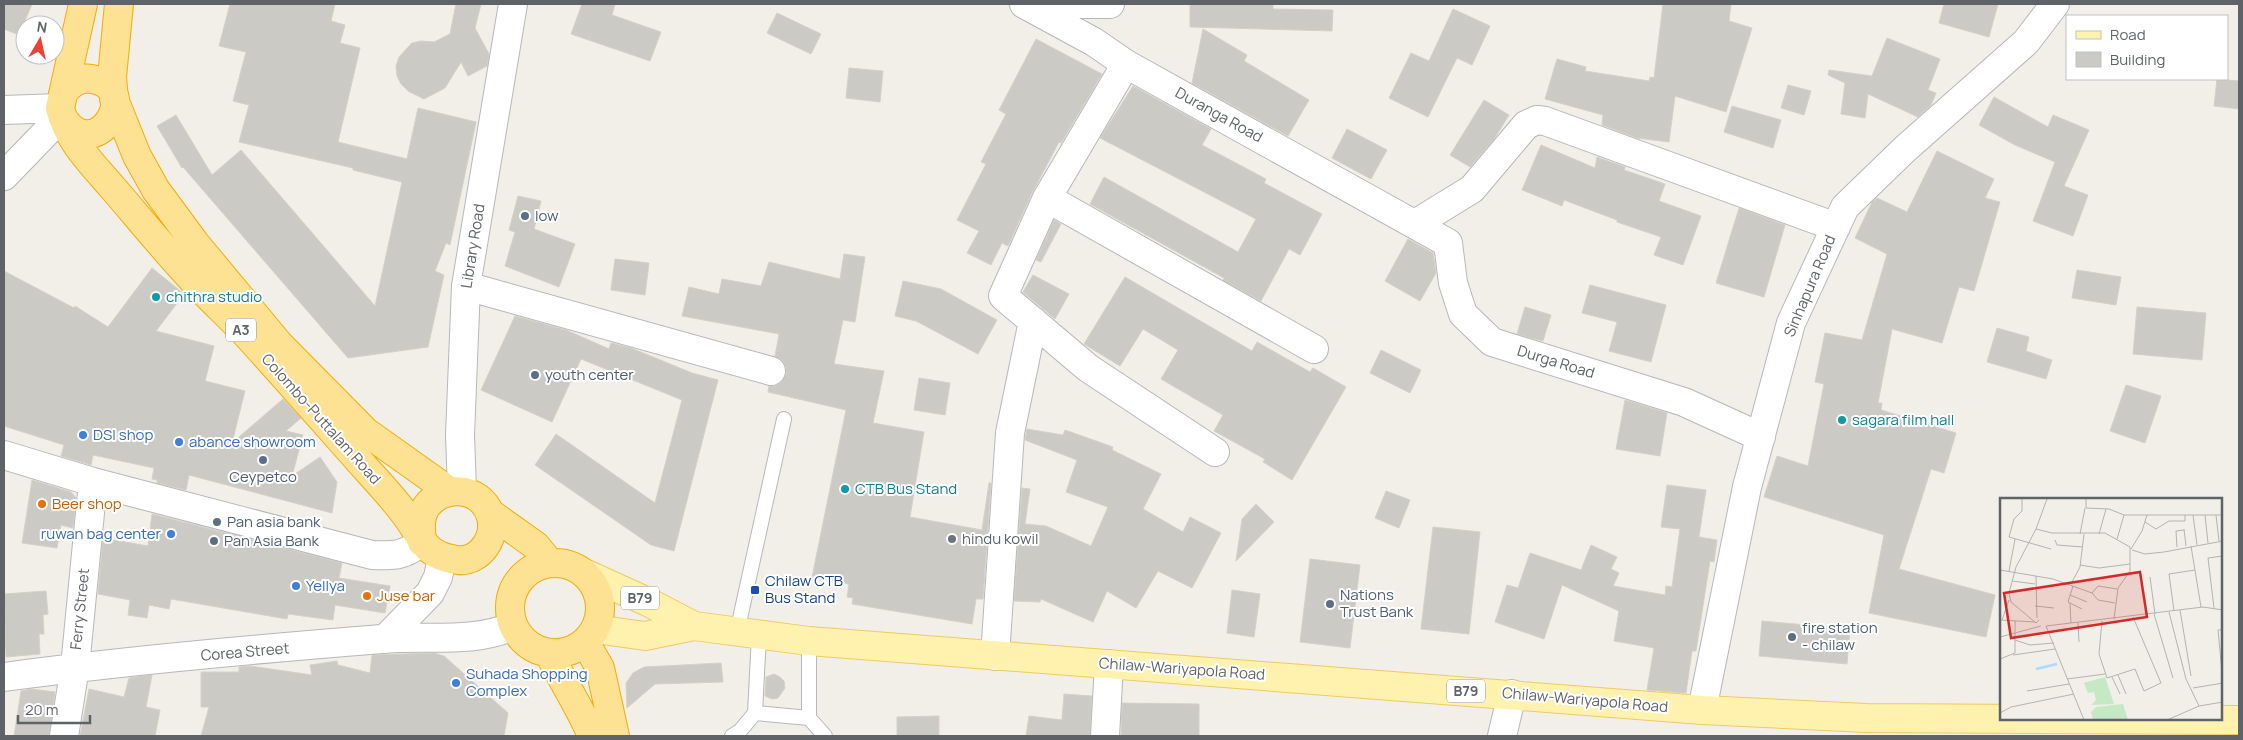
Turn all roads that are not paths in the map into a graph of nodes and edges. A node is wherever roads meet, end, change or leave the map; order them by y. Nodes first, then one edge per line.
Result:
1 (83, 4) edge
2 (119, 4) edge
3 (513, 4) edge
4 (1024, 4) edge
5 (1065, 4) edge
6 (1110, 4) edge
7 (2055, 4) edge
8 (1126, 64) junction
9 (114, 98) junction
10 (61, 106) junction
11 (4, 110) edge
12 (4, 176) edge
13 (1047, 198) junction
14 (1415, 224) junction
15 (1836, 227) junction
16 (466, 286) junction
17 (1033, 321) junction
18 (1314, 349) dead end
19 (771, 371) dead end
20 (784, 419) dead end
21 (1761, 437) junction
22 (1215, 452) dead end
23 (4, 455) edge
24 (93, 482) junction
25 (456, 491) junction
26 (490, 513) junction
27 (432, 550) junction
28 (550, 563) junction
29 (584, 573) junction
30 (514, 626) junction
31 (694, 626) junction
32 (748, 634) junction
33 (590, 636) junction
34 (384, 638) junction
35 (810, 641) junction
36 (549, 653) junction
37 (995, 656) junction
38 (1109, 664) junction
39 (75, 667) junction
40 (4, 677) edge
41 (1512, 694) junction
42 (1702, 710) junction
43 (755, 713) junction
44 (809, 718) junction
45 (2239, 720) edge
46 (2025, 728) edge
47 (64, 736) edge
48 (592, 736) edge
49 (615, 736) edge
50 (732, 736) edge
51 (825, 736) edge
52 (1104, 736) edge
53 (1502, 736) edge

1 - 10 highway
2 - 9 highway, Colombo-Puttalam Road / A3
3 - 16 street, Library Road
4 - 8 street, Duranga Road
5 - 6 street
7 - 15 street, Sinhapura Road
8 - 13 street
8 - 14 street, Duranga Road
9 - 10 highway, Colombo-Puttalam Road / A3
9 - 10 highway, Colombo-Puttalam Road / A3
9 - 25 highway, Colombo-Puttalam Road / A3
10 - 11 street
10 - 12 street
10 - 27 highway, Colombo-Puttalam Road / A3
13 - 17 street
13 - 18 street
14 - 15 street
14 - 21 street, Durga Road
15 - 21 street, Sinhapura Road
16 - 19 street
16 - 25 street, Library Road
17 - 22 street
17 - 37 street
20 - 32 lane
21 - 42 street, Sinhapura Road
23 - 24 street
24 - 27 street
24 - 39 street, Ferry Street
25 - 26 highway
25 - 27 highway
26 - 27 highway
26 - 28 highway
27 - 34 street
28 - 29 highway
28 - 30 highway
29 - 31 main road, B79
29 - 33 highway
30 - 34 street, Corea Street
30 - 36 highway
31 - 32 main road, Chilaw-Wariyapola Road / B79
31 - 33 main road, B79
32 - 35 main road, Chilaw-Wariyapola Road / B79
32 - 43 lane
33 - 36 highway
33 - 49 highway
34 - 39 street, Corea Street
35 - 37 main road, Chilaw-Wariyapola Road / B79
35 - 44 lane
36 - 48 highway
37 - 38 main road, Chilaw-Wariyapola Road / B79
38 - 41 main road, Chilaw-Wariyapola Road / B79
38 - 52 street
39 - 40 street, Corea Street
39 - 47 street, Ferry Street
41 - 42 main road, Chilaw-Wariyapola Road / B79
41 - 53 street
42 - 46 main road, Chilaw-Wariyapola Road / B79
43 - 44 lane
43 - 50 lane
44 - 51 lane
45 - 46 main road, Chilaw-Wariyapola Road / B79

